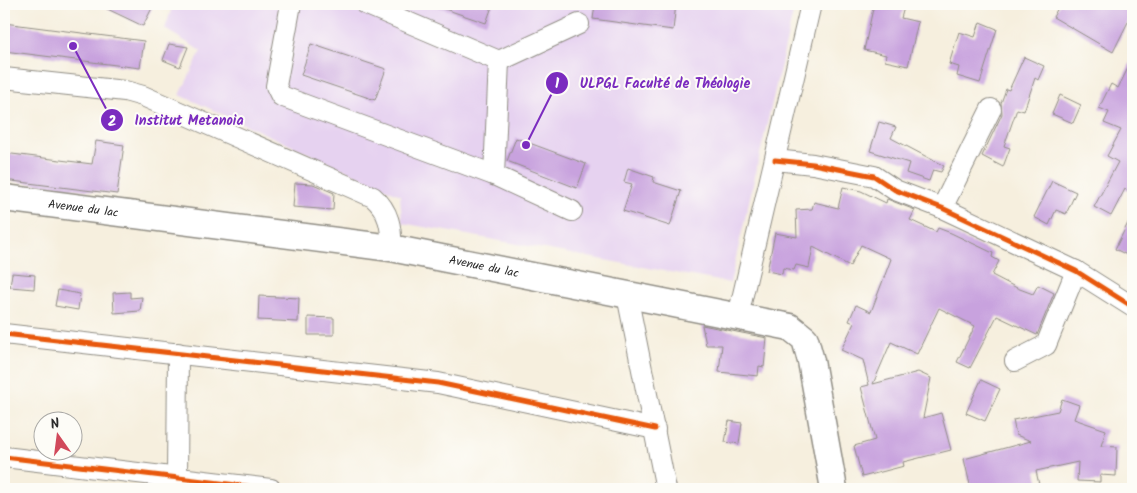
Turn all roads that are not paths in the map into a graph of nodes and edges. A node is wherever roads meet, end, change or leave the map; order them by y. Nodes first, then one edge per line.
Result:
1 (290, 4) edge
2 (365, 4) edge
3 (812, 4) edge
4 (579, 24) dead end
5 (498, 61) junction
6 (4, 78) edge
7 (991, 109) dead end
8 (775, 160) junction
9 (494, 175) junction
10 (4, 198) edge
11 (942, 208) junction
12 (572, 211) dead end
13 (391, 248) junction
14 (1076, 272) junction
15 (627, 295) junction
16 (1133, 306) edge
17 (738, 316) junction
18 (4, 334) edge
19 (178, 353) junction
20 (1015, 361) dead end
21 (655, 429) junction
22 (4, 457) edge
23 (177, 479) junction
24 (271, 489) edge
25 (666, 489) edge
26 (834, 489) edge

1 - 9 street
2 - 5 street
3 - 8 street
4 - 5 street
5 - 9 street
6 - 13 street
7 - 11 street
8 - 11 street
8 - 17 street
9 - 12 street
10 - 13 main road, Avenue du lac
11 - 14 street
13 - 15 main road, Avenue du lac
14 - 16 street
14 - 20 street
15 - 17 main road, Avenue du lac
15 - 21 street
17 - 26 main road, Avenue du lac
18 - 19 street
19 - 21 street
19 - 23 street
21 - 25 street
22 - 23 street
23 - 24 street

